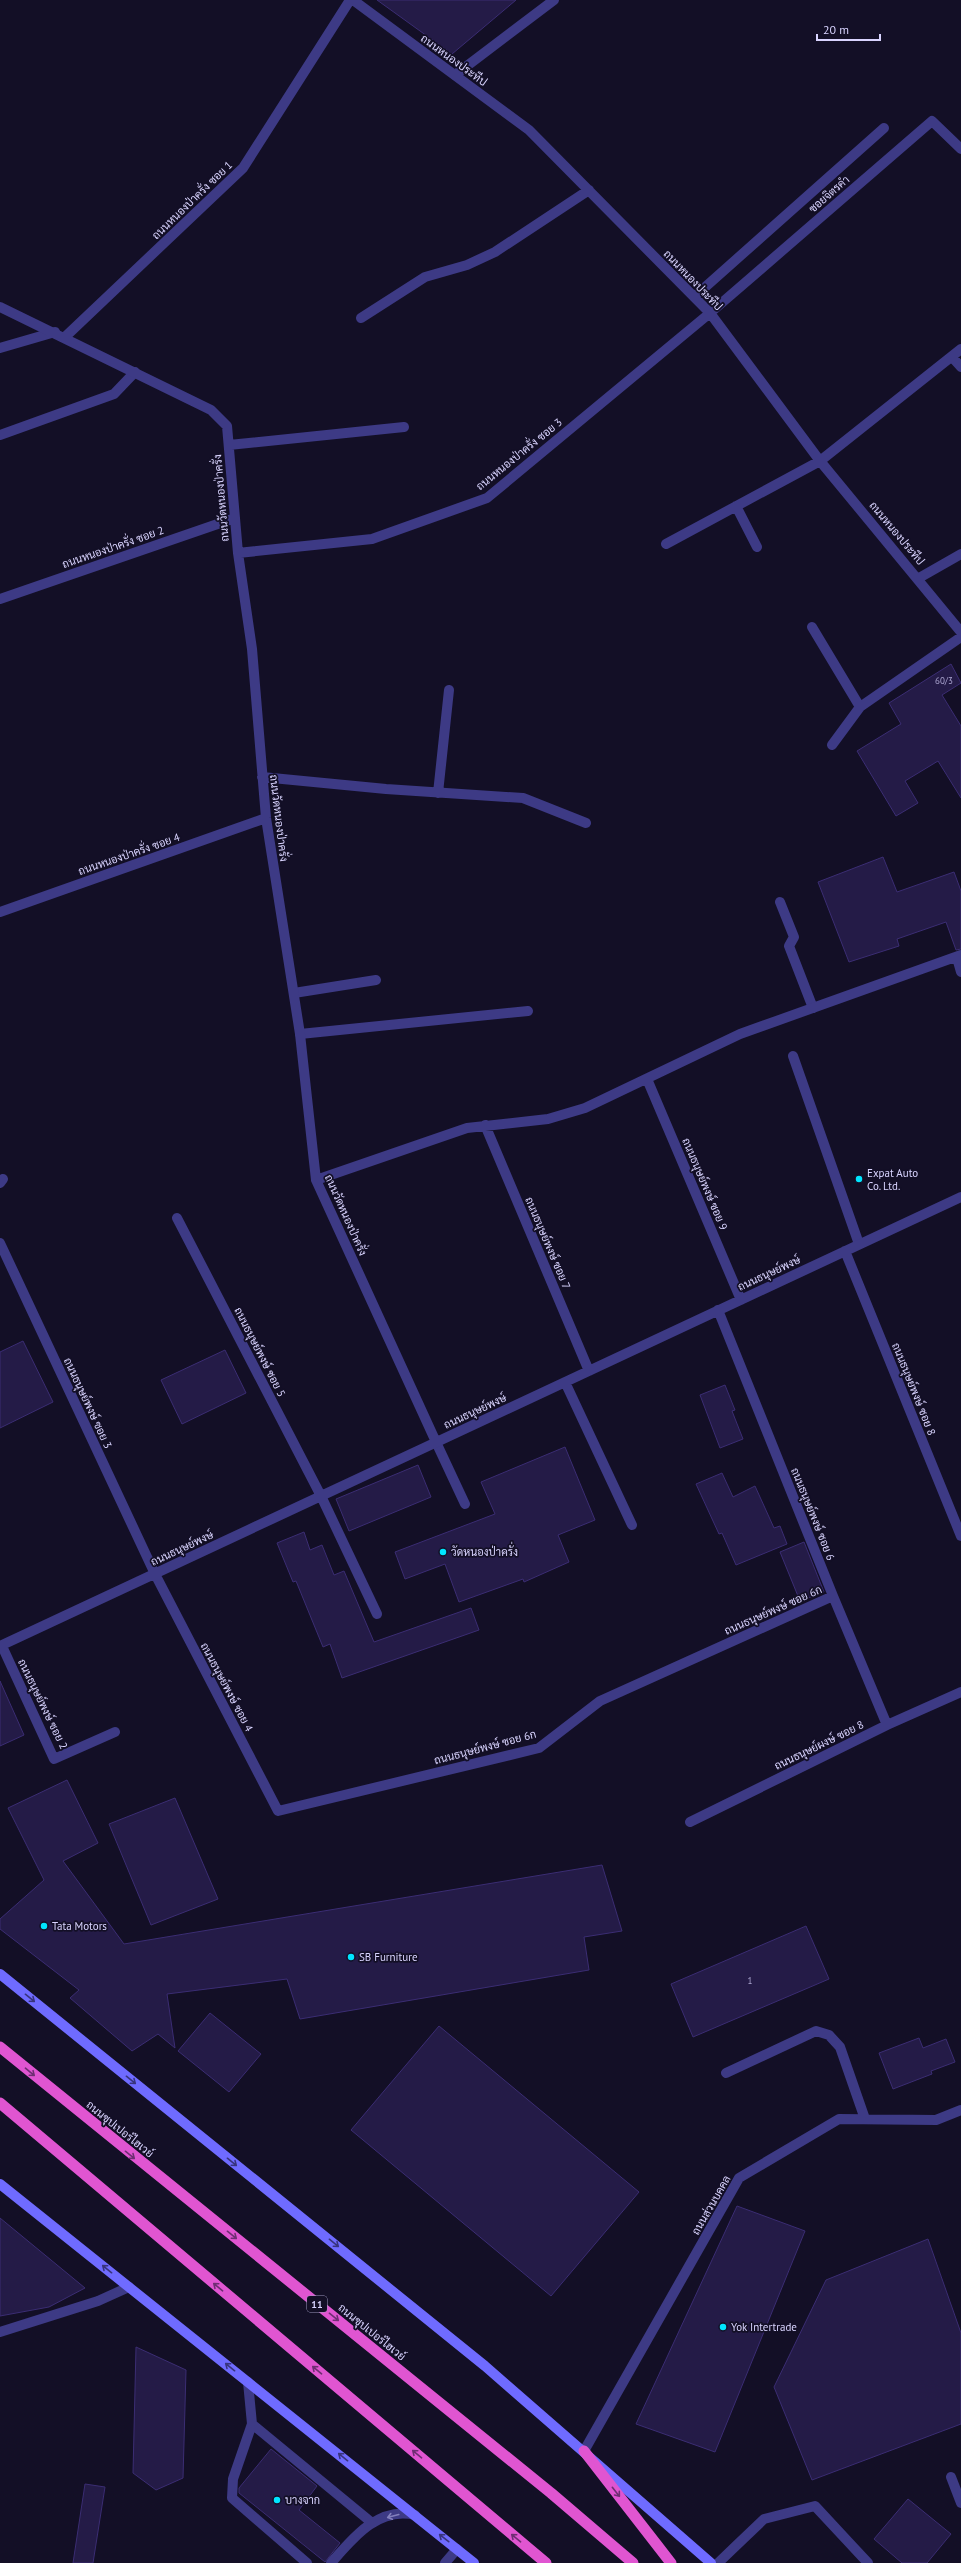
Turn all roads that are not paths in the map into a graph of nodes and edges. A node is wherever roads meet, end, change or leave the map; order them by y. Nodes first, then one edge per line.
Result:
1 (352, 0) edge
2 (554, 0) edge
3 (455, 75) junction
4 (884, 128) dead end
5 (961, 149) edge
6 (589, 190) junction
7 (694, 297) junction
8 (0, 307) edge
9 (710, 313) junction
10 (361, 318) dead end
11 (55, 332) junction
12 (65, 338) junction
13 (0, 348) edge
14 (961, 349) edge
15 (952, 357) junction
16 (961, 367) edge
17 (135, 372) junction
18 (404, 427) dead end
19 (0, 435) edge
20 (229, 445) junction
21 (820, 460) junction
22 (736, 506) junction
23 (235, 518) junction
24 (666, 544) dead end
25 (757, 547) dead end
26 (238, 553) junction
27 (961, 554) edge
28 (919, 578) junction
29 (0, 598) edge
30 (812, 627) dead end
31 (961, 632) edge
32 (961, 637) edge
33 (450, 690) dead end
34 (860, 707) junction
35 (832, 745) dead end
36 (262, 777) junction
37 (438, 792) junction
38 (266, 818) junction
39 (586, 823) dead end
40 (780, 902) dead end
41 (0, 912) edge
42 (959, 956) edge
43 (961, 972) edge
44 (376, 980) dead end
45 (294, 993) junction
46 (813, 1008) junction
47 (528, 1011) dead end
48 (300, 1034) junction
49 (793, 1056) dead end
50 (647, 1079) junction
51 (485, 1125) junction
52 (316, 1180) junction
53 (961, 1196) edge
54 (177, 1218) dead end
55 (0, 1243) edge
56 (859, 1244) junction
57 (846, 1251) junction
58 (741, 1300) junction
59 (718, 1310) junction
60 (589, 1371) junction
61 (566, 1382) junction
62 (436, 1442) junction
63 (321, 1496) junction
64 (465, 1504) dead end
65 (632, 1525) dead end
66 (961, 1536) edge
67 (155, 1574) junction
68 (833, 1596) junction
69 (377, 1614) dead end
70 (1, 1646) edge
71 (961, 1692) edge
72 (887, 1725) junction
73 (115, 1732) dead end
74 (278, 1811) joint
75 (690, 1822) dead end
76 (0, 1974) edge
77 (0, 2047) edge
78 (726, 2073) dead end
79 (0, 2103) edge
80 (961, 2110) edge
81 (865, 2120) junction
82 (0, 2184) edge
83 (129, 2287) junction
84 (0, 2332) edge
85 (248, 2382) junction
86 (252, 2424) junction
87 (584, 2451) junction
88 (951, 2477) dead end
89 (961, 2503) edge
90 (415, 2515) junction
91 (371, 2522) junction
92 (457, 2549) junction
93 (307, 2563) edge
94 (330, 2563) edge
95 (445, 2563) edge
96 (474, 2563) edge
97 (546, 2563) edge
98 (633, 2563) edge
99 (671, 2563) edge
100 (711, 2563) edge
101 (718, 2563) edge
102 (868, 2563) edge

1 - 3 street, ถนนหนองประทีป
1 - 12 street, ถนนหนองป่าครั่ง ซอย 1
2 - 3 street
3 - 6 street, ถนนหนองประทีป
4 - 7 street
5 - 9 street, ซอยจิตรคำ
6 - 7 street, ถนนหนองประทีป
6 - 10 street
7 - 9 street, ถนนหนองประทีป
8 - 11 street, ถนนวัดหนองป่าครั่ง
9 - 21 street, ถนนหนองประทีป
9 - 26 street, ถนนหนองป่าครั่ง ซอย 3
11 - 12 street, ถนนวัดหนองป่าครั่ง
11 - 13 street
12 - 17 street, ถนนวัดหนองป่าครั่ง
14 - 15 street
15 - 16 street
15 - 21 street
17 - 19 street
17 - 20 street, ถนนวัดหนองป่าครั่ง
18 - 20 street
20 - 23 street, ถนนวัดหนองป่าครั่ง
21 - 22 street
21 - 28 street, ถนนหนองประทีป
22 - 24 street
22 - 25 street
23 - 26 street, ถนนวัดหนองป่าครั่ง
23 - 29 street, ถนนหนองป่าครั่ง ซอย 2
26 - 36 street, ถนนวัดหนองป่าครั่ง
27 - 28 street
28 - 31 street, ถนนหนองประทีป
30 - 34 street
32 - 34 street
33 - 37 street
34 - 35 street
36 - 37 street
36 - 38 street, ถนนวัดหนองป่าครั่ง
37 - 39 street
38 - 41 street, ถนนหนองป่าครั่ง ซอย 4
38 - 45 street, ถนนวัดหนองป่าครั่ง
40 - 46 street
42 - 43 street
42 - 46 street
44 - 45 street
45 - 48 street, ถนนวัดหนองป่าครั่ง
46 - 50 street
47 - 48 street
48 - 52 street, ถนนวัดหนองป่าครั่ง
49 - 56 street
50 - 51 street
50 - 58 street, ถนนธนุษย์พงษ์ ซอย 9
51 - 52 street
51 - 60 street, ถนนธนุษย์พงษ์ ซอย 7
52 - 62 street, ถนนวัดหนองป่าครั่ง
53 - 56 street, ถนนธนุษย์พงษ์
54 - 63 street, ถนนธนุษย์พงษ์ ซอย 5
55 - 67 street, ถนนธนุษย์พงษ์ ซอย 3
56 - 57 street, ถนนธนุษย์พงษ์
57 - 58 street, ถนนธนุษย์พงษ์
57 - 66 street, ถนนธนุษย์พงษ์ ซอย 8
58 - 59 street, ถนนธนุษย์พงษ์
59 - 60 street, ถนนธนุษย์พงษ์
59 - 68 street, ถนนธนุษย์พงษ์ ซอย 6
60 - 61 street, ถนนธนุษย์พงษ์
61 - 62 street, ถนนธนุษย์พงษ์
61 - 65 street
62 - 63 street, ถนนธนุษย์พงษ์
62 - 64 street, ถนนวัดหนองป่าครั่ง
63 - 67 street, ถนนธนุษย์พงษ์
63 - 69 street, ถนนธนุษย์พงษ์ ซอย 5
67 - 70 street, ถนนธนุษย์พงษ์
67 - 74 street, ถนนธนุษย์พงษ์ ซอย 4
68 - 72 street, ถนนธนุษย์พงษ์ ซอย 6
68 - 74 street, ถนนธนุษย์พงษ์ ซอย 6ก
70 - 73 street, ถนนธนุษย์พงษ์ ซอย 2
71 - 72 street, ถนนธนุษย์ผงษ์ ซอย 8
72 - 75 street, ถนนธนุษย์ผงษ์ ซอย 8
76 -> 87 main road
77 -> 98 highway, ถนนซุปเปอร์ไฮเวย์ / 11
78 - 81 street
97 -> 79 highway
80 - 81 street, ถนนส่วนบคคล
81 - 87 street, ถนนส่วนบคคล
83 -> 82 main road
83 - 84 street
85 -> 83 main road
85 - 86 street
90 -> 85 main road
86 - 91 street
86 - 93 street
87 -> 99 highway
87 - 100 main road
88 - 89 street
90 -> 91 street
92 -> 90 main road
91 - 94 street
92 - 95 street
92 - 96 main road
101 - 102 street

